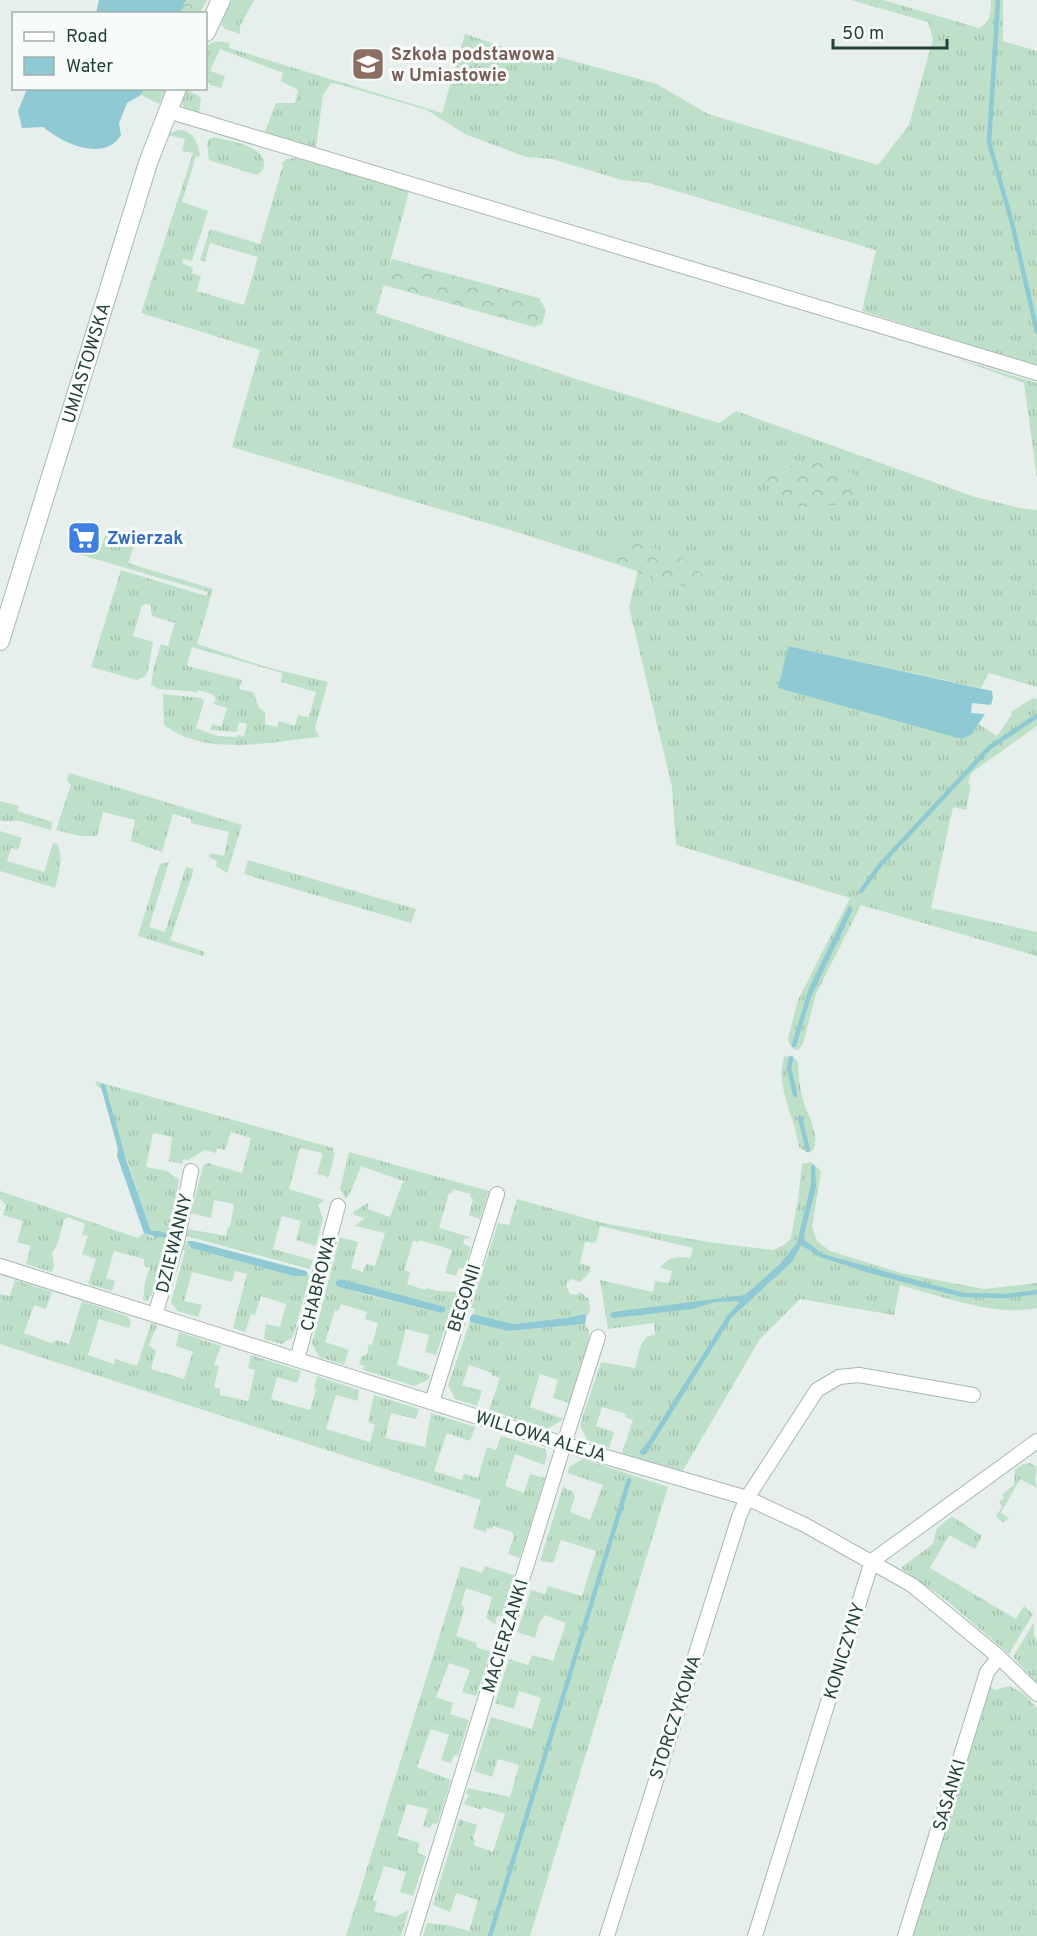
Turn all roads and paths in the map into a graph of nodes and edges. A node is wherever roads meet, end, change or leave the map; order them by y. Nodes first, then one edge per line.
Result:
1 (221, 0) edge
2 (207, 30) edge
3 (176, 90) edge
4 (168, 111) junction
5 (1037, 372) edge
6 (0, 641) edge
7 (191, 1171) dead end
8 (497, 1194) dead end
9 (338, 1206) dead end
10 (0, 1266) edge
11 (154, 1315) junction
12 (598, 1337) dead end
13 (297, 1360) junction
14 (973, 1395) dead end
15 (432, 1402) junction
16 (564, 1444) junction
17 (1034, 1448) edge
18 (747, 1498) junction
19 (872, 1561) junction
20 (999, 1658) junction
21 (1037, 1694) edge
22 (412, 1936) edge
23 (607, 1936) edge
24 (755, 1936) edge
25 (905, 1936) edge

1 - 2 main road
3 - 4 main road, UMIASTOWSKA
4 - 5 street
4 - 6 main road, UMIASTOWSKA
7 - 11 street, DZIEWANNY
8 - 15 street, BEGONII
9 - 13 street, CHABROWA
10 - 11 street, WILLOWA ALEJA
11 - 13 street, WILLOWA ALEJA
12 - 16 street, MACIERZANKI
13 - 15 street, WILLOWA ALEJA
14 - 18 street, STORCZYKOWA
15 - 16 street, WILLOWA ALEJA
16 - 18 street, WILLOWA ALEJA
16 - 22 street, MACIERZANKI
17 - 19 street
18 - 19 street, WILLOWA ALEJA
18 - 23 street, STORCZYKOWA
19 - 20 street, WILLOWA ALEJA
19 - 24 street, KONICZYNY
20 - 21 street, WILLOWA ALEJA
20 - 25 street, SASANKI

